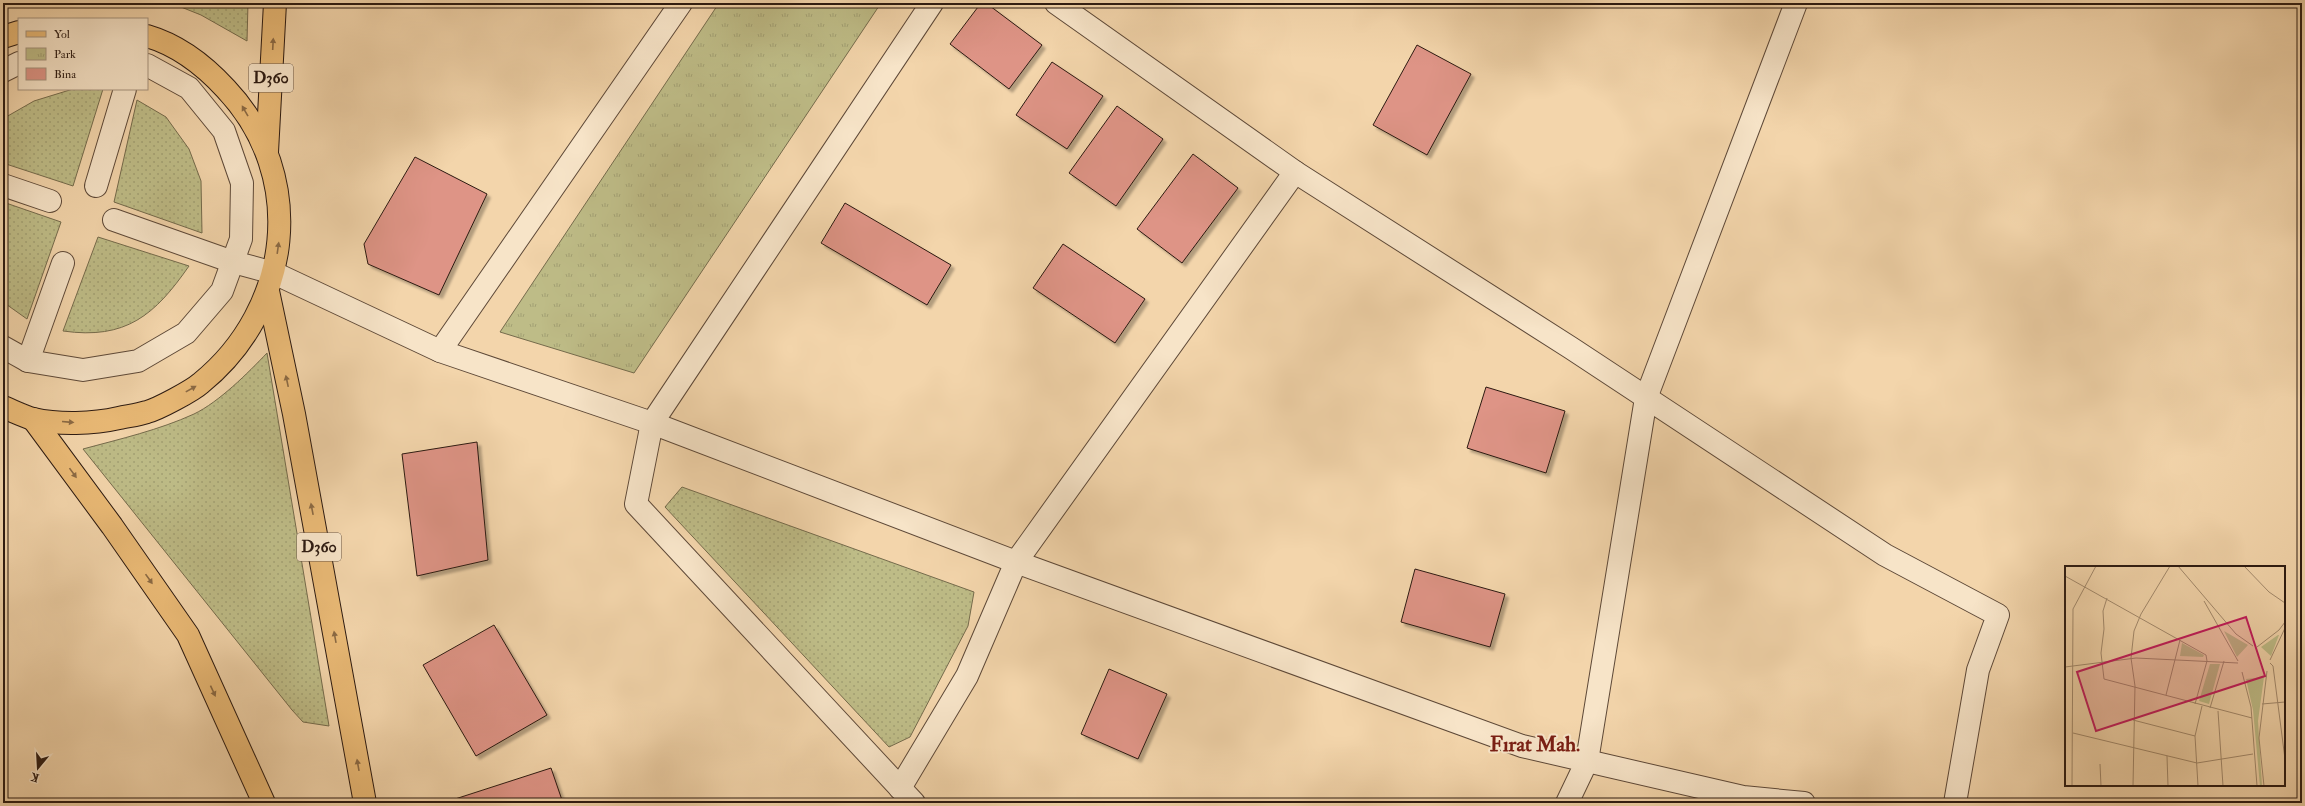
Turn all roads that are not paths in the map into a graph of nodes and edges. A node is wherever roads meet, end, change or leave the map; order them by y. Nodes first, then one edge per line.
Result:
1 (275, 3) edge
2 (681, 3) edge
3 (932, 3) edge
4 (1056, 3) edge
5 (1796, 3) edge
6 (18, 32) edge
7 (148, 36) edge
8 (3, 37) edge
9 (18, 64) edge
10 (148, 66) edge
11 (3, 71) edge
12 (125, 90) edge
13 (267, 153) junction
14 (1295, 172) junction
15 (3, 185) edge
16 (96, 186) dead end
17 (50, 201) dead end
18 (114, 220) dead end
19 (233, 262) junction
20 (64, 263) dead end
21 (271, 282) junction
22 (3, 347) edge
23 (440, 351) junction
24 (28, 361) junction
25 (1646, 398) junction
26 (3, 407) edge
27 (33, 419) junction
28 (652, 423) junction
29 (1016, 562) junction
30 (1586, 761) junction
31 (907, 795) edge
32 (264, 803) edge
33 (365, 803) edge
34 (1567, 803) edge
35 (1804, 803) edge
36 (1955, 803) edge

13 -> 1 main road, D360
2 - 23 street
3 - 28 street
4 - 14 street
5 - 25 street
6 - 8 main road
13 -> 7 main road
9 - 11 street
10 - 19 street
12 - 16 street
21 -> 13 main road
14 - 25 street
14 - 29 street
15 - 17 street
18 - 19 street
19 - 21 street
19 - 24 street
20 - 24 street
21 - 23 street
27 -> 21 main road
33 -> 21 main road, D360
22 - 24 street
23 - 28 street
25 - 30 street
25 - 36 street
26 - 27 main road
27 -> 32 main road
28 - 29 street
28 - 31 street
29 - 30 street
29 - 31 street
30 - 34 street
30 - 35 street

